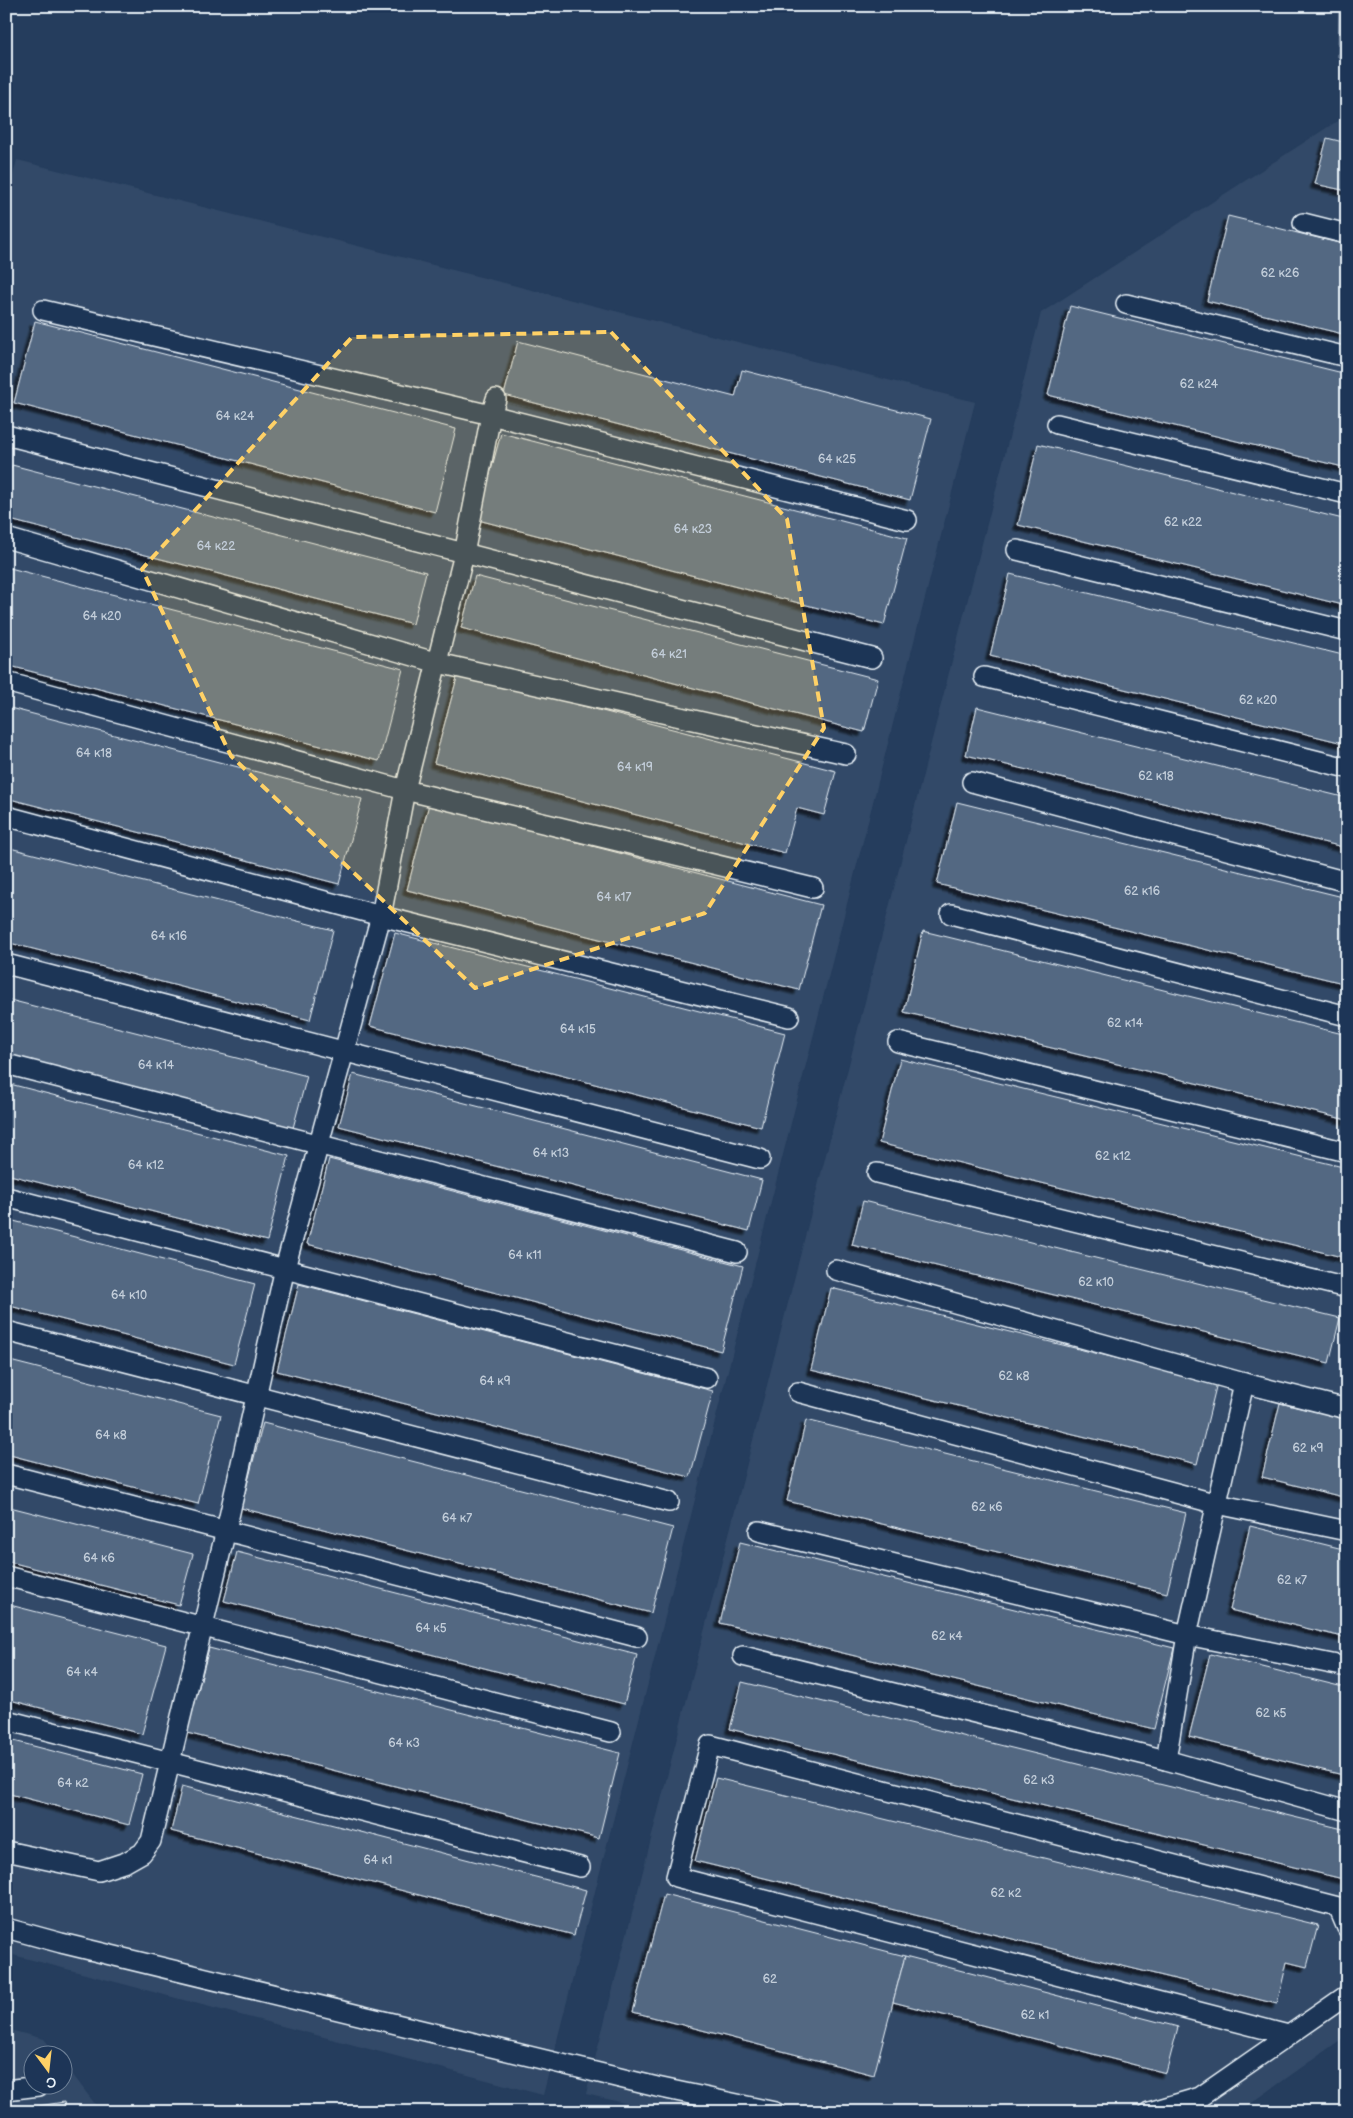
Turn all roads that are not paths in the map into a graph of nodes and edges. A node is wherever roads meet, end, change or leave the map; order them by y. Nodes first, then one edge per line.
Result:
1 (1303, 224) dead end
2 (1347, 234) edge
3 (1126, 304) dead end
4 (43, 310) dead end
5 (1347, 357) edge
6 (493, 407) junction
7 (1057, 424) dead end
8 (6, 435) edge
9 (1347, 494) edge
10 (907, 520) dead end
11 (6, 538) edge
12 (1018, 550) dead end
13 (464, 554) junction
14 (1347, 631) edge
15 (872, 658) dead end
16 (438, 663) junction
17 (984, 677) dead end
18 (6, 682) edge
19 (846, 754) dead end
20 (1347, 768) edge
21 (972, 782) dead end
22 (405, 790) junction
23 (6, 816) edge
24 (1347, 882) edge
25 (813, 888) dead end
26 (950, 914) dead end
27 (381, 916) junction
28 (6, 964) edge
29 (1347, 1016) edge
30 (789, 1017) dead end
31 (898, 1042) dead end
32 (343, 1050) junction
33 (6, 1064) edge
34 (318, 1145) junction
35 (1347, 1152) edge
36 (760, 1159) dead end
37 (876, 1173) dead end
38 (6, 1197) edge
39 (736, 1252) dead end
40 (286, 1268) junction
41 (836, 1270) dead end
42 (1347, 1288) edge
43 (6, 1331) edge
44 (707, 1378) dead end
45 (1244, 1382) junction
46 (798, 1392) dead end
47 (257, 1396) junction
48 (1347, 1409) edge
49 (6, 1474) edge
50 (669, 1502) dead end
51 (1217, 1504) junction
52 (226, 1530) junction
53 (1347, 1531) edge
54 (759, 1532) dead end
55 (6, 1576) edge
56 (202, 1626) junction
57 (1187, 1635) junction
58 (637, 1637) dead end
59 (743, 1656) dead end
60 (1347, 1667) edge
61 (6, 1720) edge
62 (611, 1732) dead end
63 (1166, 1760) junction
64 (170, 1763) junction
65 (1347, 1811) edge
66 (6, 1851) edge
67 (580, 1867) dead end
68 (6, 1928) edge
69 (1347, 1928) edge
70 (1347, 1995) edge
71 (1288, 2035) junction
72 (22, 2088) edge
73 (6, 2090) edge
74 (775, 2112) edge
75 (1148, 2112) edge

1 - 2 lane
3 - 5 lane
4 - 6 lane
6 - 10 lane
6 - 13 lane
7 - 9 lane
8 - 13 lane
11 - 16 lane
12 - 14 lane
13 - 15 lane
13 - 16 lane
16 - 19 lane
16 - 22 lane
17 - 20 lane
18 - 22 lane
21 - 24 lane
22 - 25 lane
22 - 27 lane
23 - 27 lane
26 - 29 lane
27 - 30 lane
27 - 32 lane
28 - 32 lane
31 - 35 lane
32 - 34 lane
32 - 36 lane
33 - 34 lane
34 - 39 lane
34 - 40 lane
37 - 42 lane
38 - 40 lane
40 - 44 lane
40 - 47 lane
41 - 45 lane
43 - 47 lane
45 - 48 lane
45 - 51 lane
46 - 51 lane
47 - 50 lane
47 - 52 lane
49 - 52 lane
51 - 53 lane
51 - 57 lane
52 - 56 lane
52 - 58 lane
54 - 57 lane
55 - 56 lane
56 - 62 lane
56 - 64 lane
57 - 60 lane
57 - 63 lane
59 - 63 lane
61 - 64 lane
63 - 65 lane
64 - 66 lane
64 - 67 lane
68 - 74 lane
69 - 71 lane
70 - 71 lane
71 - 75 lane
72 - 73 lane

